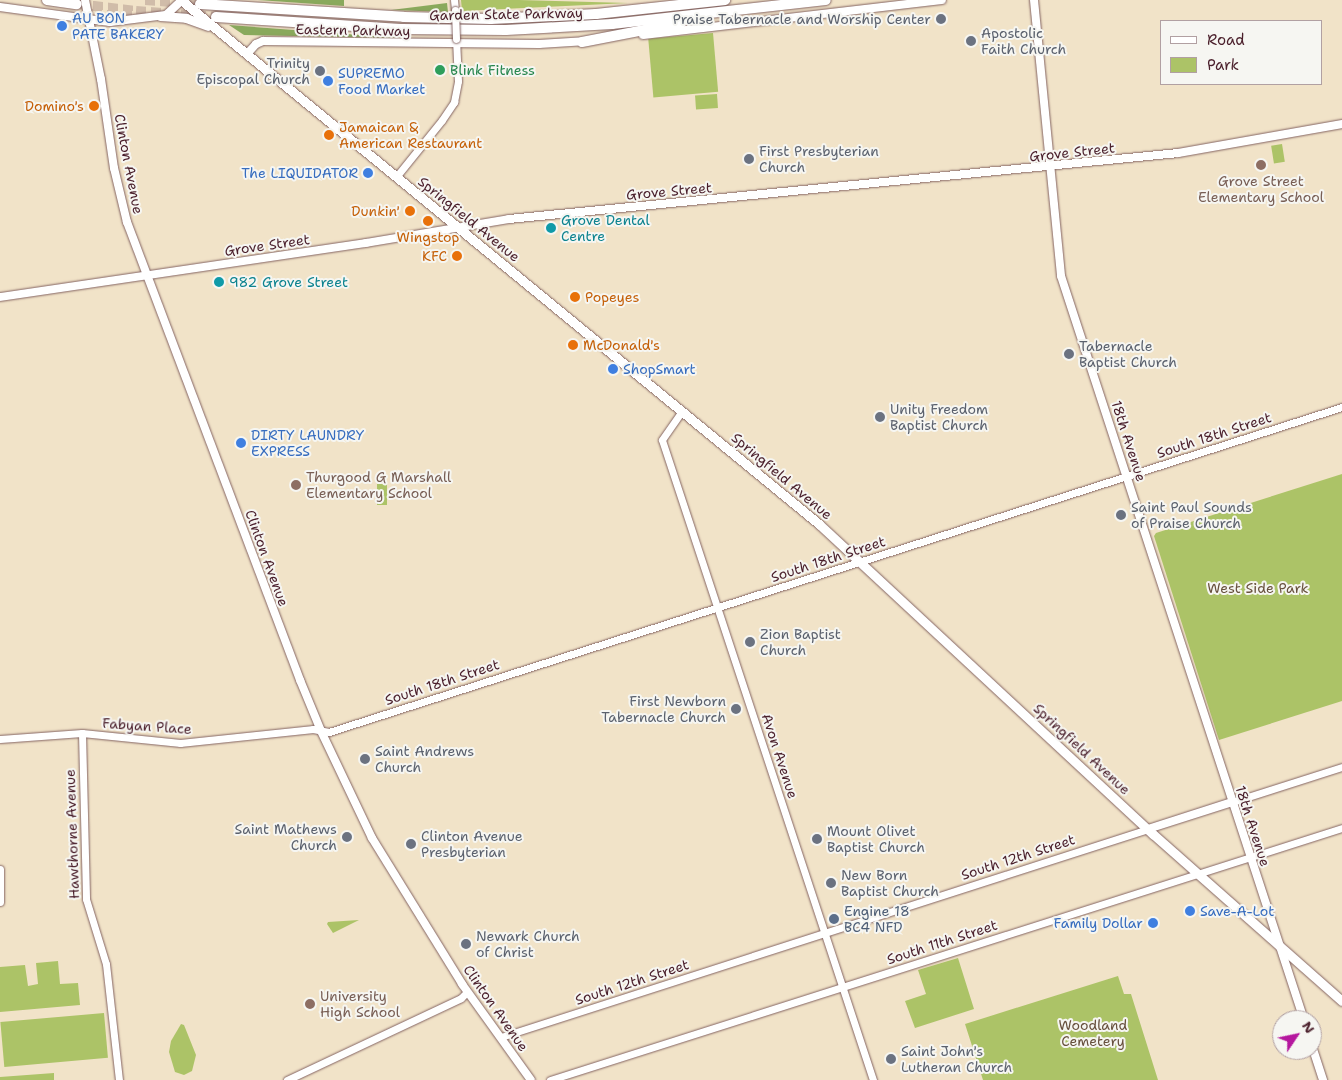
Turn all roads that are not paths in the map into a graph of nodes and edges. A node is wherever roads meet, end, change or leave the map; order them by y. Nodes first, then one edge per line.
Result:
1 (47, 0) edge
2 (181, 0) edge
3 (454, 0) edge
4 (725, 0) edge
5 (826, 0) edge
6 (942, 0) edge
7 (1034, 0) edge
8 (81, 2) edge
9 (200, 4) dead end
10 (0, 7) edge
11 (760, 8) junction
12 (160, 16) junction
13 (216, 17) tunnel mouth
14 (89, 20) junction
15 (219, 31) junction
16 (456, 41) junction
17 (582, 42) junction
18 (247, 54) junction
19 (1342, 124) edge
20 (1049, 166) junction
21 (396, 177) junction
22 (458, 228) junction
23 (149, 276) junction
24 (0, 297) edge
25 (1342, 407) edge
26 (682, 411) junction
27 (1127, 476) junction
28 (859, 562) junction
29 (717, 607) junction
30 (321, 731) junction
31 (82, 734) junction
32 (0, 739) edge
33 (1342, 767) edge
34 (1232, 802) junction
35 (1342, 828) edge
36 (1148, 830) junction
37 (1250, 856) junction
38 (0, 868) edge
39 (1197, 874) junction
40 (0, 902) edge
41 (825, 932) junction
42 (1279, 946) junction
43 (843, 987) junction
44 (467, 992) junction
45 (1342, 1002) edge
46 (1301, 1010) edge
47 (501, 1037) junction
48 (1317, 1060) edge
49 (119, 1080) edge
50 (287, 1080) edge
51 (531, 1080) edge
52 (550, 1080) edge
53 (873, 1080) edge
54 (1323, 1080) edge

1 - 8 highway
2 - 12 main road
2 - 15 main road, Springfield Avenue
3 - 16 street, bridge
4 - 9 highway, Garden State Parkway
5 - 11 highway, Garden State Parkway
6 - 17 main road, Eastern Parkway
7 - 20 main road, 18th Avenue
8 - 14 main road, Clinton Avenue
10 - 14 main road
11 - 13 highway, Garden State Parkway
11 - 17 highway
12 - 14 main road
12 - 15 main road
14 - 23 main road, Clinton Avenue
15 - 18 main road, Springfield Avenue
16 - 17 main road, Eastern Parkway
16 - 18 main road, Eastern Parkway
16 - 21 street
18 - 21 main road, Springfield Avenue
19 - 20 main road, Grove Street
20 - 22 main road, Grove Street
20 - 27 main road, 18th Avenue
21 - 22 main road, Springfield Avenue
22 - 23 main road, Grove Street
22 - 26 main road, Springfield Avenue
23 - 24 main road, Grove Street
23 - 30 main road, Clinton Avenue
25 - 27 street, South 18th Street
26 - 28 main road, Springfield Avenue
26 - 29 street, Avon Avenue
27 - 28 street, South 18th Street
27 - 34 main road, 18th Avenue
28 - 29 street, South 18th Street
28 - 36 main road, Springfield Avenue
29 - 30 street, South 18th Street
29 - 41 street, Avon Avenue
30 - 31 street, Fabyan Place
30 - 44 main road, Clinton Avenue
31 - 32 street, Fabyan Place
31 - 49 street, Hawthorne Avenue
33 - 34 street, South 12th Street
34 - 36 main road, South 12th Street
34 - 37 main road, 18th Avenue
35 - 37 street, South 11th Street
36 - 39 main road, Springfield Avenue
36 - 41 street, South 12th Street
37 - 39 street, South 11th Street
37 - 42 main road, 18th Avenue
38 - 40 street
39 - 42 main road, Springfield Avenue
39 - 43 street, South 11th Street
41 - 43 street, Avon Avenue
41 - 47 street, South 12th Street
42 - 45 main road, Springfield Avenue
42 - 46 main road, 18th Avenue
43 - 52 street, South 11th Street
43 - 53 street, Avon Avenue
44 - 47 main road, Clinton Avenue
44 - 50 street
47 - 51 main road, Clinton Avenue
48 - 54 main road

